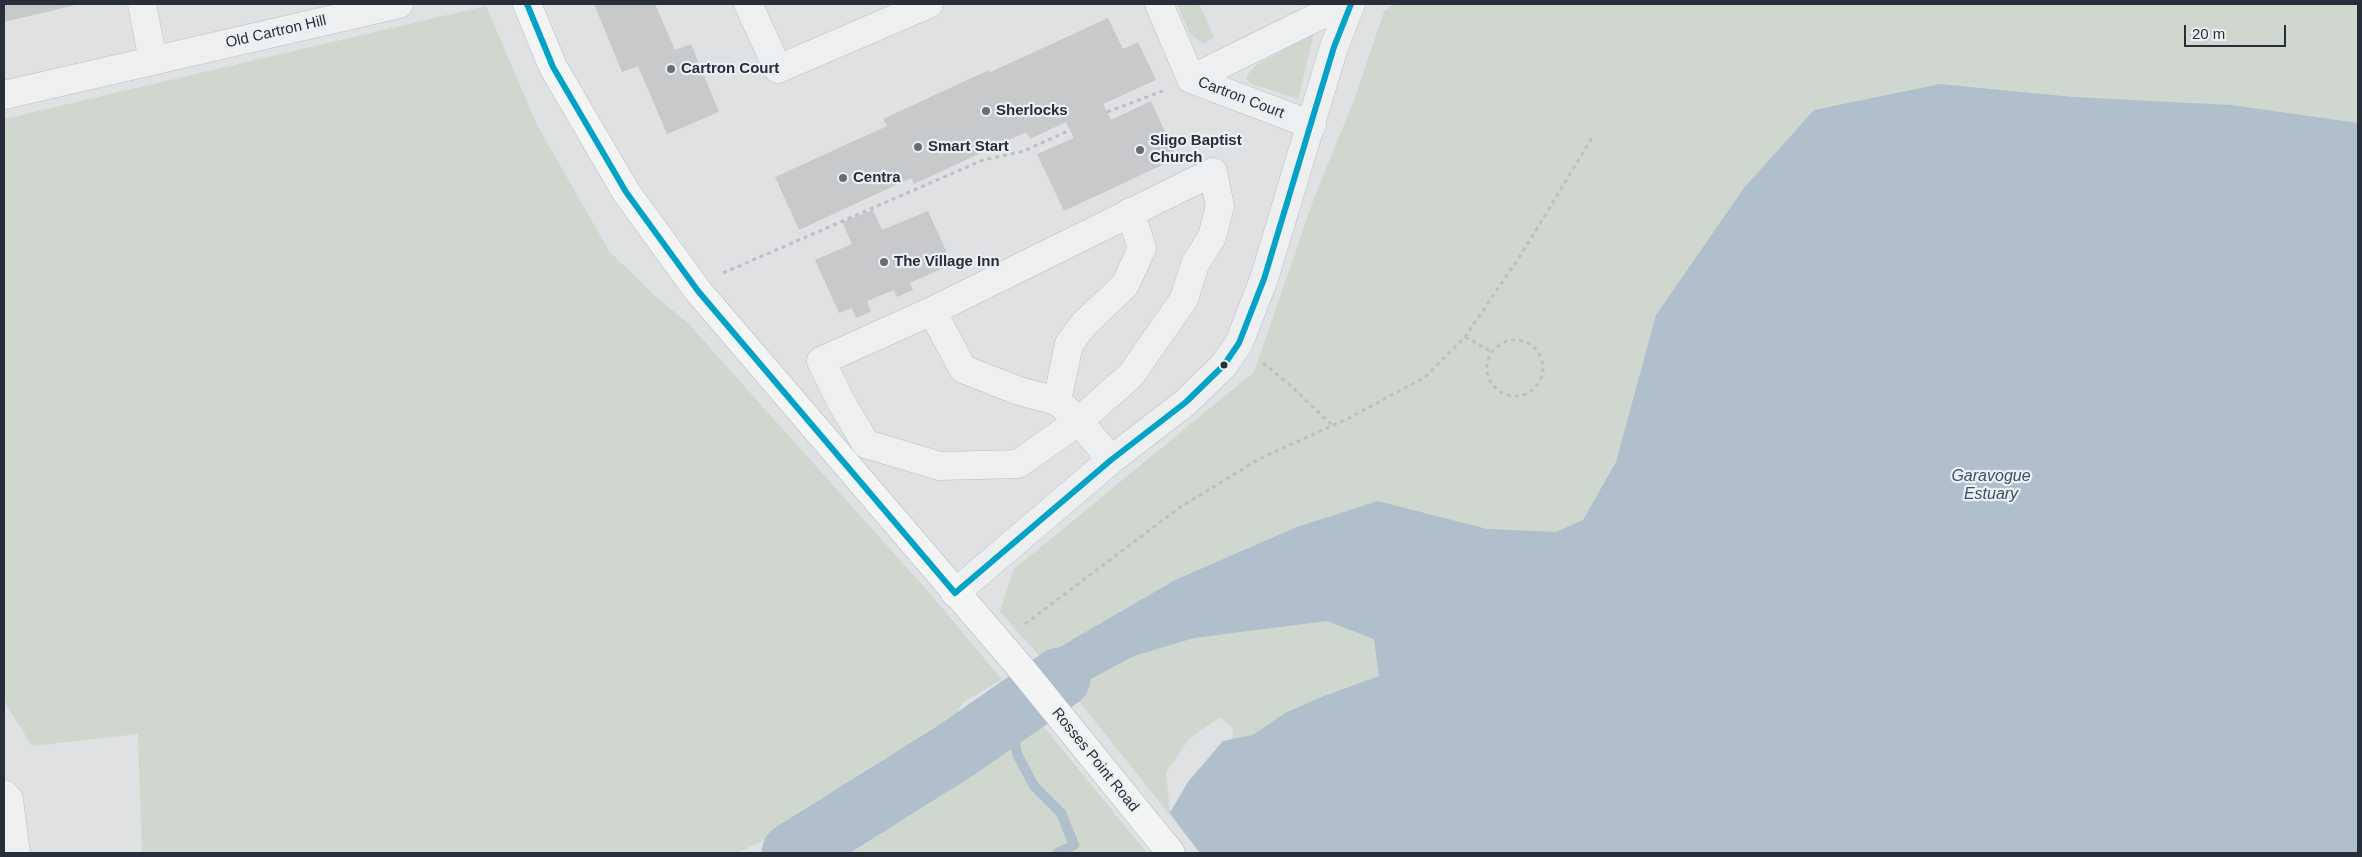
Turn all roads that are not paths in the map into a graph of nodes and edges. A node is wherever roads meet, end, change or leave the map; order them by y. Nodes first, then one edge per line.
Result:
1 (142, 4) edge
2 (399, 4) edge
3 (527, 4) edge
4 (748, 4) edge
5 (929, 4) edge
6 (1159, 4) edge
7 (1350, 4) edge
8 (153, 61) junction
9 (1191, 79) junction
10 (4, 96) edge
11 (1312, 125) junction
12 (1130, 212) junction
13 (932, 311) junction
14 (1057, 401) junction
15 (1079, 420) junction
16 (1111, 460) junction
17 (955, 593) junction
18 (4, 794) edge
19 (16, 853) edge
20 (1171, 853) edge

1 - 8 street
2 - 8 street, Old Cartron Hill
3 - 17 main road, Rosses Point Road
4 - 5 street
6 - 9 street, Cartron Court
7 - 9 street
7 - 11 street
8 - 10 street, Old Cartron Hill
9 - 11 street, Cartron Court
11 - 16 street
12 - 13 street
12 - 14 street
12 - 15 street
13 - 14 street
13 - 15 street
14 - 15 street
15 - 16 street
16 - 17 street
17 - 20 main road, Rosses Point Road
18 - 19 street

